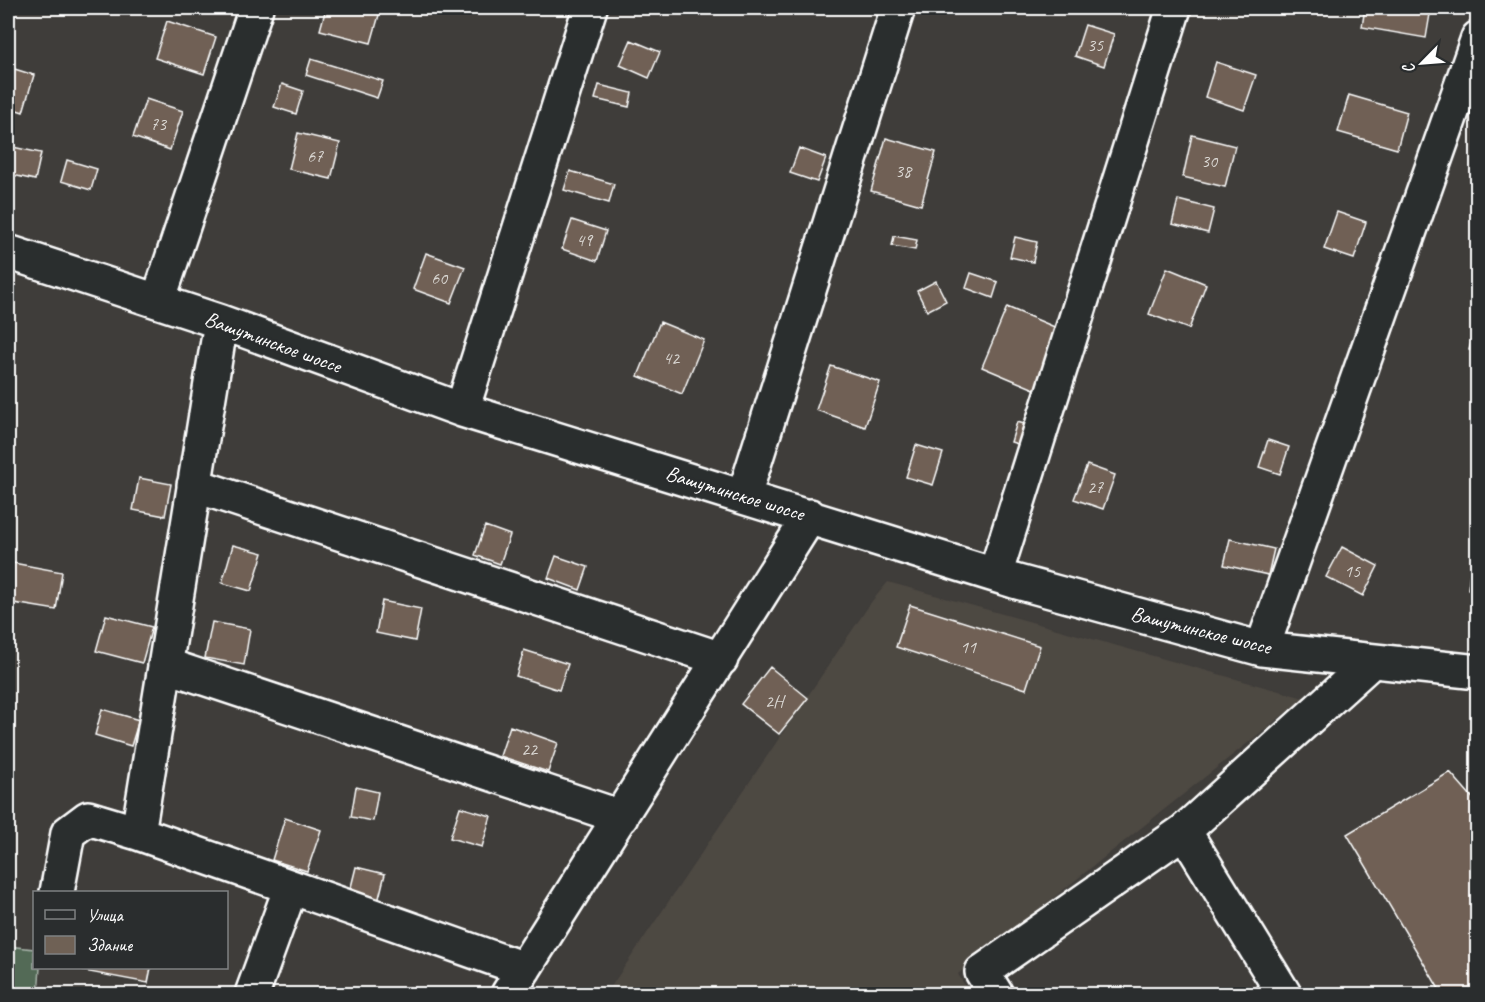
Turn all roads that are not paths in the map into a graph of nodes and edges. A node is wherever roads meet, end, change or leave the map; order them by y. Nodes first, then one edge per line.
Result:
1 (256, 8) edge
2 (590, 8) edge
3 (898, 8) edge
4 (1173, 8) edge
5 (1478, 38) edge
6 (8, 252) edge
7 (158, 302) junction
8 (221, 322) junction
9 (462, 410) junction
10 (194, 485) junction
11 (744, 496) junction
12 (810, 516) junction
13 (995, 575) junction
14 (1262, 648) junction
15 (721, 659) junction
16 (1372, 661) junction
17 (165, 665) junction
18 (1478, 672) edge
19 (621, 817) junction
20 (1184, 831) junction
21 (138, 833) junction
22 (291, 887) junction
23 (57, 891) edge
24 (516, 982) edge
25 (252, 994) edge
26 (996, 994) edge
27 (1284, 994) edge

1 - 7 street
2 - 9 street
3 - 11 street
4 - 13 street
5 - 14 street
6 - 7 street, Вашутинское шоссе
7 - 8 street, Вашутинское шоссе
8 - 9 street, Вашутинское шоссе
8 - 10 street
9 - 11 street, Вашутинское шоссе
10 - 15 street
10 - 17 street
11 - 12 street, Вашутинское шоссе
12 - 13 street, Вашутинское шоссе
12 - 15 street
13 - 14 street, Вашутинское шоссе
14 - 16 street, Вашутинское шоссе
15 - 19 street
16 - 18 street, Вашутинское шоссе
16 - 20 street
17 - 19 street
17 - 21 street
19 - 24 street
20 - 26 street
20 - 27 street
21 - 22 street
21 - 23 street
22 - 24 street
22 - 25 street

